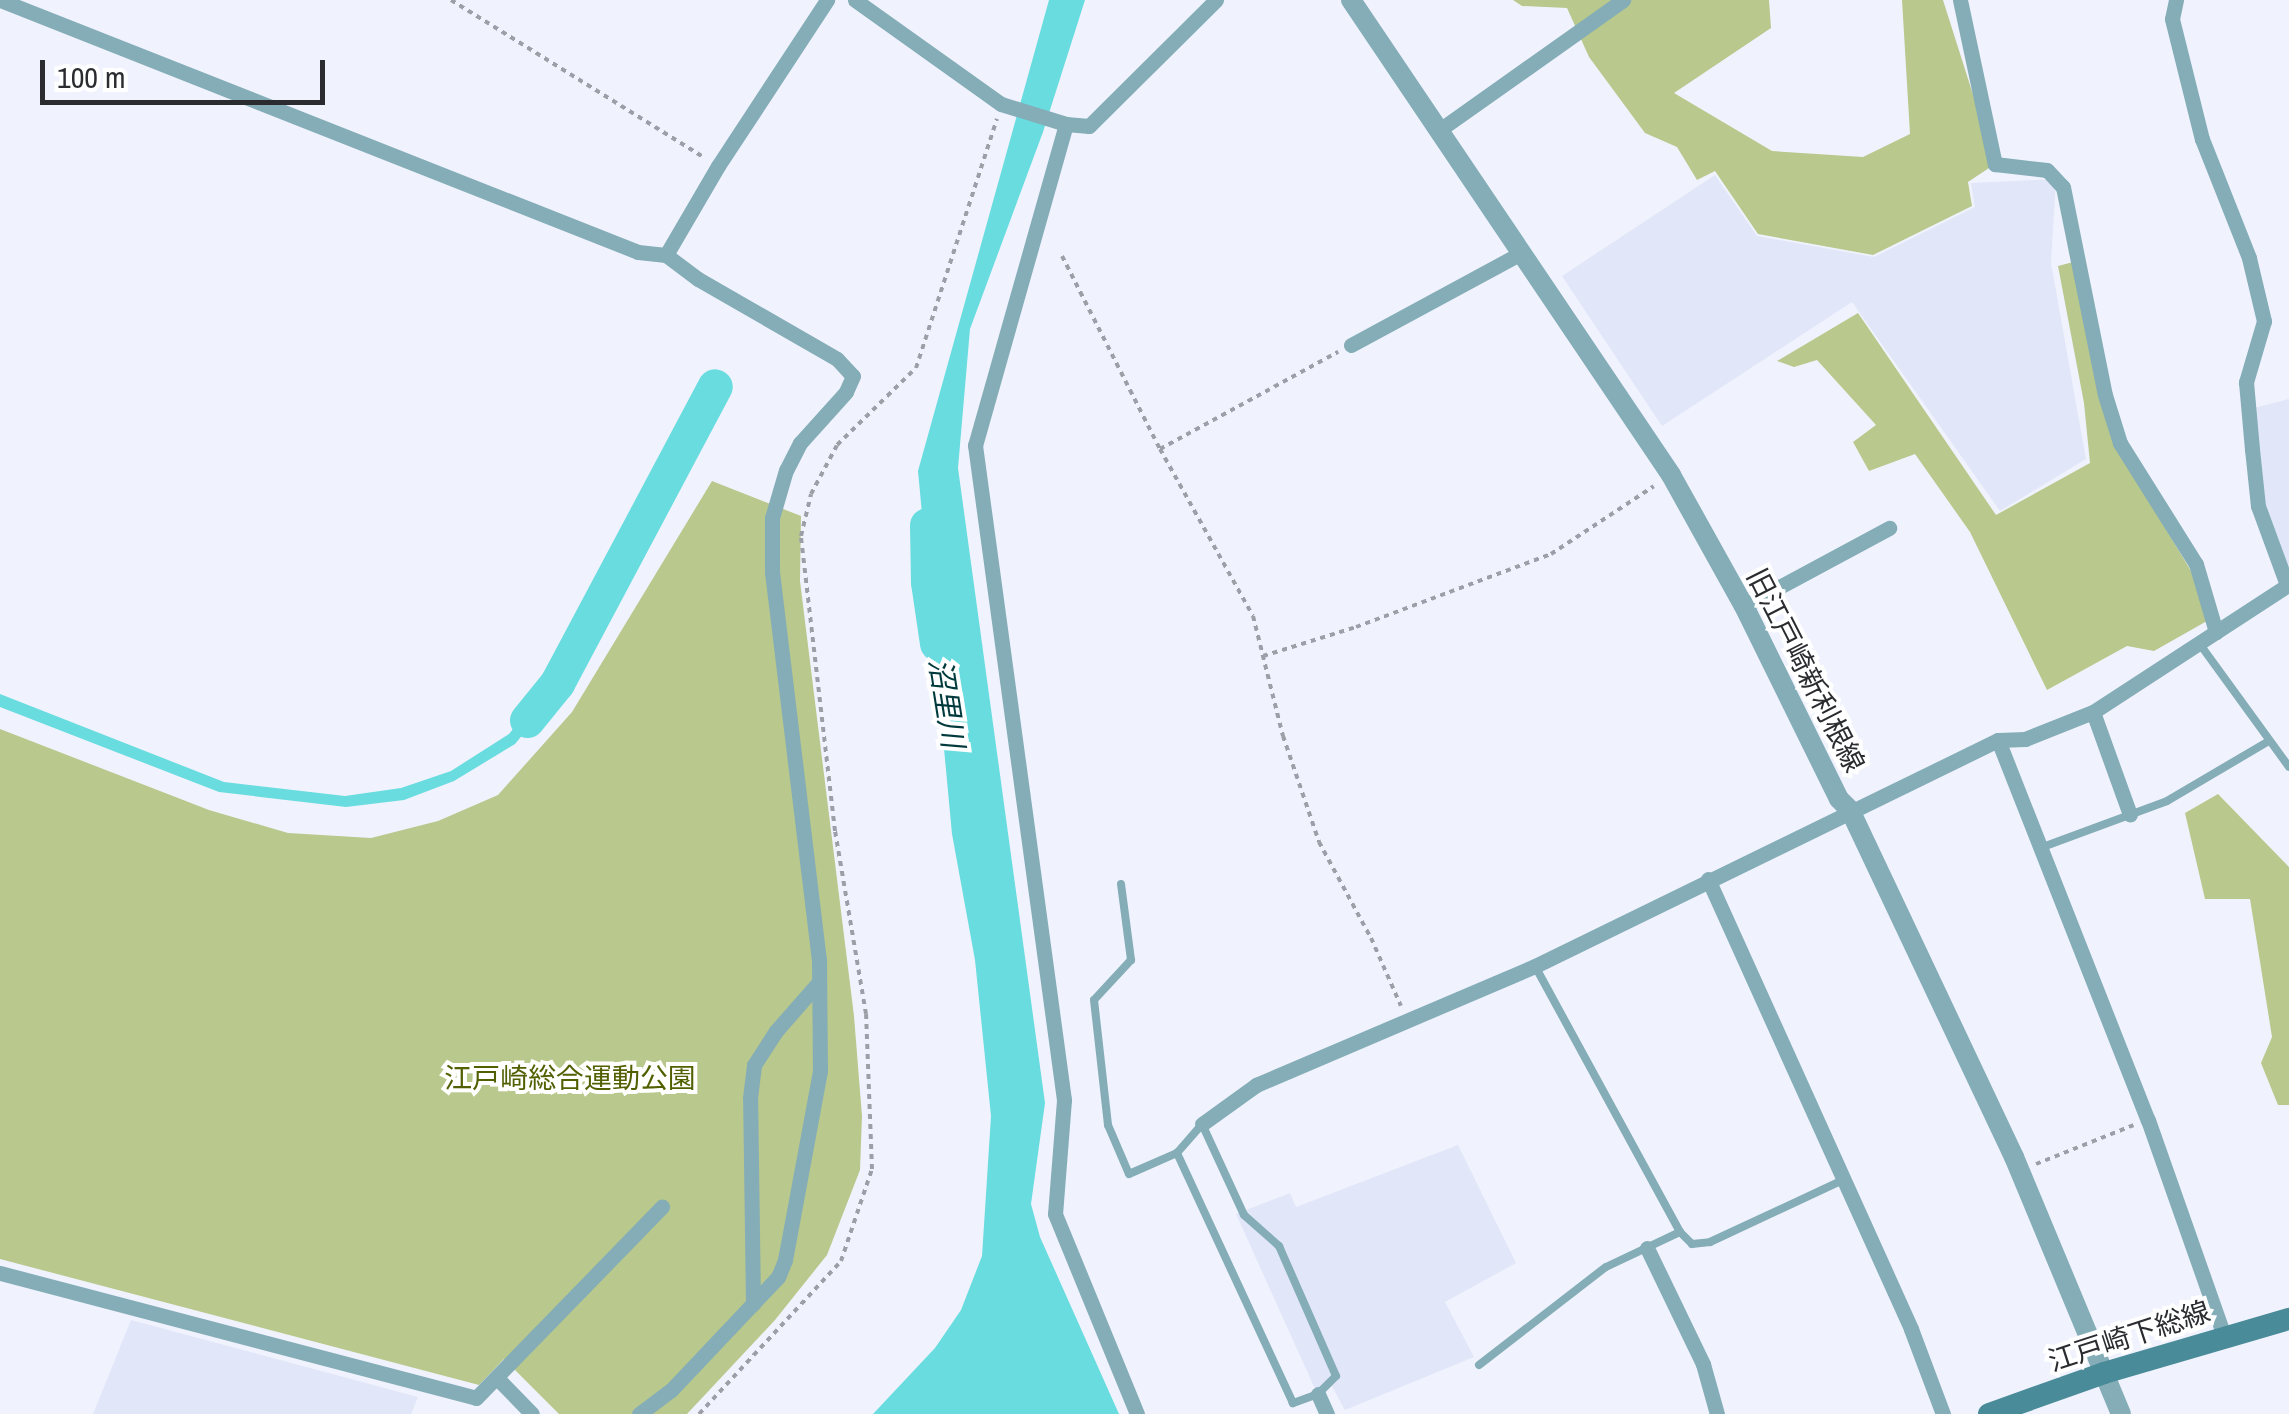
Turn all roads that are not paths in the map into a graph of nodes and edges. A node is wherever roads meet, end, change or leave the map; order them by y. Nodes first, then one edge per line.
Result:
1 (0, 0) edge
2 (827, 0) edge
3 (856, 0) edge
4 (1216, 0) edge
5 (1350, 0) edge
6 (1623, 0) edge
7 (1960, 0) edge
8 (2176, 0) edge
9 (1061, 123) junction
10 (1438, 131) junction
11 (1519, 254) junction
12 (666, 255) junction
13 (1351, 345) road end
14 (1889, 528) dead end
15 (2288, 584) edge
16 (1744, 606) junction
17 (2216, 632) junction
18 (2200, 643) junction
19 (2093, 712) junction
20 (1998, 740) junction
21 (2270, 742) junction
22 (2289, 767) edge
23 (1850, 810) junction
24 (2130, 815) junction
25 (2040, 848) junction
26 (1708, 879) junction
27 (1120, 884) dead end
28 (1535, 966) junction
29 (818, 983) junction
30 (1202, 1124) junction
31 (1177, 1153) junction
32 (1843, 1180) junction
33 (662, 1206) dead end
34 (1680, 1232) junction
35 (1647, 1248) junction
36 (0, 1274) edge
37 (753, 1304) junction
38 (2289, 1319) edge
39 (2224, 1336) junction
40 (1479, 1365) dead end
41 (2104, 1373) junction
42 (497, 1378) junction
43 (1318, 1394) junction
44 (532, 1414) edge
45 (640, 1414) edge
46 (1137, 1414) edge
47 (1327, 1414) edge
48 (1717, 1414) edge
49 (1943, 1414) edge
50 (1989, 1414) edge
51 (2121, 1414) edge

1 - 12 street
2 - 12 street
3 - 9 street
4 - 9 street
5 - 10 street, 旧江戸崎新利根線
6 - 10 street
7 - 17 street
8 - 15 street
9 - 46 street
10 - 11 street, 旧江戸崎新利根線
11 - 13 street
11 - 16 street, 旧江戸崎新利根線
12 - 29 street
14 - 16 street
15 - 17 street
16 - 23 street, 旧江戸崎新利根線
17 - 18 street
18 - 19 street
18 - 21 lane
19 - 20 street
19 - 24 street
20 - 23 street
20 - 25 street
21 - 22 lane
21 - 24 lane
23 - 26 street
23 - 41 street, 旧江戸崎新利根線
24 - 25 lane
25 - 39 street
26 - 28 street
26 - 32 street
27 - 31 lane
28 - 30 street
28 - 34 lane
29 - 37 street
29 - 37 street
30 - 31 lane
30 - 43 lane
31 - 43 lane
32 - 34 lane
32 - 49 street
33 - 42 street
34 - 35 lane
35 - 40 lane
35 - 48 street
36 - 42 street
37 - 45 street
38 - 39 main road, 江戸崎下総線
39 - 41 main road, 江戸崎下総線
41 - 50 main road, 江戸崎下総線
41 - 51 street, 旧江戸崎新利根線
42 - 44 street
43 - 47 street

